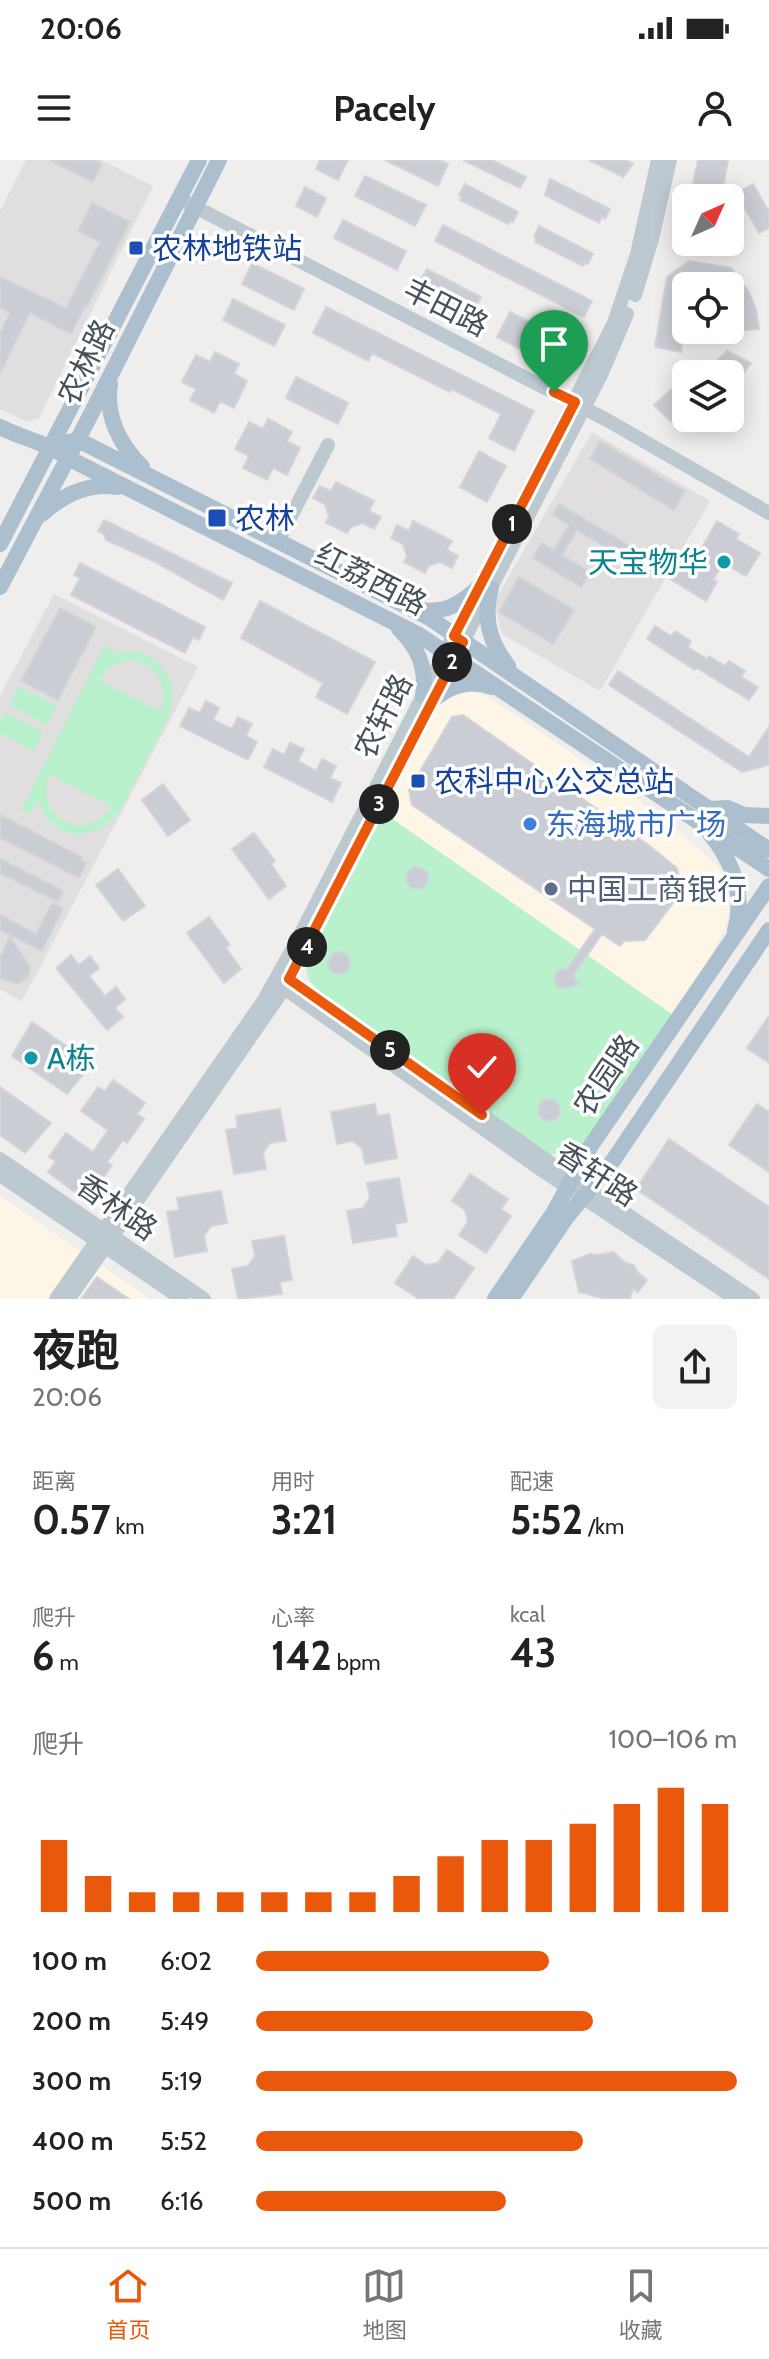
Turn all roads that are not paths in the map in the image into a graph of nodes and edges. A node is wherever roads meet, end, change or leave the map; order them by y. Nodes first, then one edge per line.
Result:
1 (199, 160) edge
2 (219, 160) edge
3 (658, 160) edge
4 (670, 160) edge
5 (187, 204) junction
6 (114, 368) junction
7 (579, 405) junction
8 (0, 427) edge
9 (78, 440) junction
10 (51, 445) junction
11 (328, 445) dead end
12 (68, 458) junction
13 (159, 481) junction
14 (139, 494) junction
15 (769, 513) edge
16 (33, 525) junction
17 (278, 541) junction
18 (0, 544) edge
19 (0, 587) edge
20 (486, 587) junction
21 (407, 607) junction
22 (382, 616) junction
23 (459, 639) junction
24 (450, 656) junction
25 (526, 684) junction
26 (501, 690) junction
27 (427, 699) junction
28 (705, 816) junction
29 (769, 816) edge
30 (769, 850) edge
31 (769, 869) edge
32 (769, 886) edge
33 (769, 930) edge
34 (733, 939) junction
35 (769, 943) edge
36 (747, 962) junction
37 (283, 981) junction
38 (0, 1159) edge
39 (0, 1175) edge
40 (571, 1182) junction
41 (587, 1192) junction
42 (107, 1240) junction
43 (56, 1299) edge
44 (69, 1299) edge
45 (75, 1299) edge
46 (182, 1299) edge
47 (204, 1299) edge
48 (495, 1299) edge
49 (511, 1299) edge
50 (736, 1299) edge
51 (753, 1299) edge

1 - 5 main road, 农林路
2 - 5 main road, 农林路
3 - 7 street, 农轩路
4 - 7 street, 农轩路
5 - 6 main road, 农林路
5 - 7 street, 丰田路
5 - 10 main road, 农林路
6 - 9 main road, 农林路
6 - 13 main road
7 - 15 street, 丰田路
7 - 20 street, 农轩路
8 - 10 main road, 红荔西路
9 - 10 main road, 红荔西路
9 - 12 main road, 农林路
9 - 13 main road, 红荔西路
10 - 12 main road, 红荔西路
10 - 18 main road, 农林路
11 - 17 street
12 - 14 main road, 红荔西路
12 - 16 main road, 农林路
13 - 17 main road, 红荔西路
14 - 16 main road
14 - 22 main road, 红荔西路
16 - 19 main road, 农林路
17 - 21 main road, 红荔西路
20 - 21 main road
20 - 23 street, 农轩路
20 - 25 main road
21 - 23 main road, 红荔西路
22 - 24 main road, 红荔西路
22 - 27 main road
23 - 24 street, 农轩路
23 - 25 main road, 红荔西路
24 - 26 main road, 红荔西路
24 - 27 street, 农轩路
25 - 28 main road, 红荔西路
26 - 27 main road
26 - 28 main road, 红荔西路
27 - 37 street, 农轩路
28 - 29 main road
28 - 30 main road, 红荔西路
28 - 31 main road, 红荔西路
28 - 34 main road
32 - 34 main road, 农园路
33 - 36 main road, 农园路
34 - 40 main road, 农园路
35 - 36 main road
36 - 41 main road, 农园路
37 - 40 street, 香轩路
37 - 42 street, 农轩路
38 - 42 street, 香林路
39 - 42 street, 香林路
40 - 41 street, 香轩路
40 - 48 main road, 农园路
41 - 49 main road, 农园路
41 - 50 street, 香轩路
41 - 51 street, 香轩路
42 - 43 street, 农轩路
42 - 44 street, 农轩路
42 - 45 street, 农轩路
42 - 46 street, 香林路
42 - 47 street, 香林路

